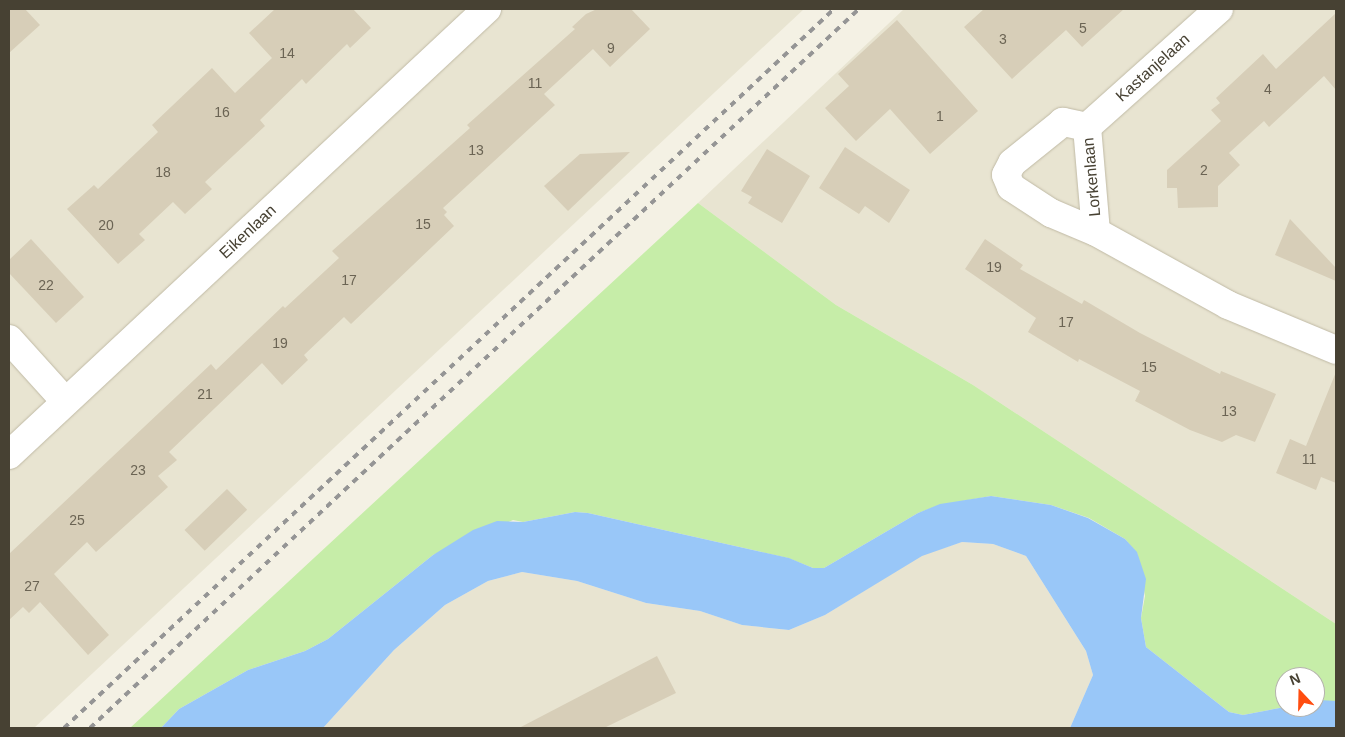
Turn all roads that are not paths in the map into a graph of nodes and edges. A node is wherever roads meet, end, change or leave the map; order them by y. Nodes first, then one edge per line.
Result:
1 (487, 9) edge
2 (1219, 9) edge
3 (1087, 128) junction
4 (1096, 232) junction
5 (9, 339) edge
6 (1336, 350) edge
7 (65, 401) junction
8 (9, 455) edge

1 - 7 street, Eikenlaan
2 - 3 street, Kastanjelaan
3 - 4 street, Lorkenlaan
3 - 4 street, Lorkenlaan
4 - 6 street, Lorkenlaan
5 - 7 street
7 - 8 street, Eikenlaan

